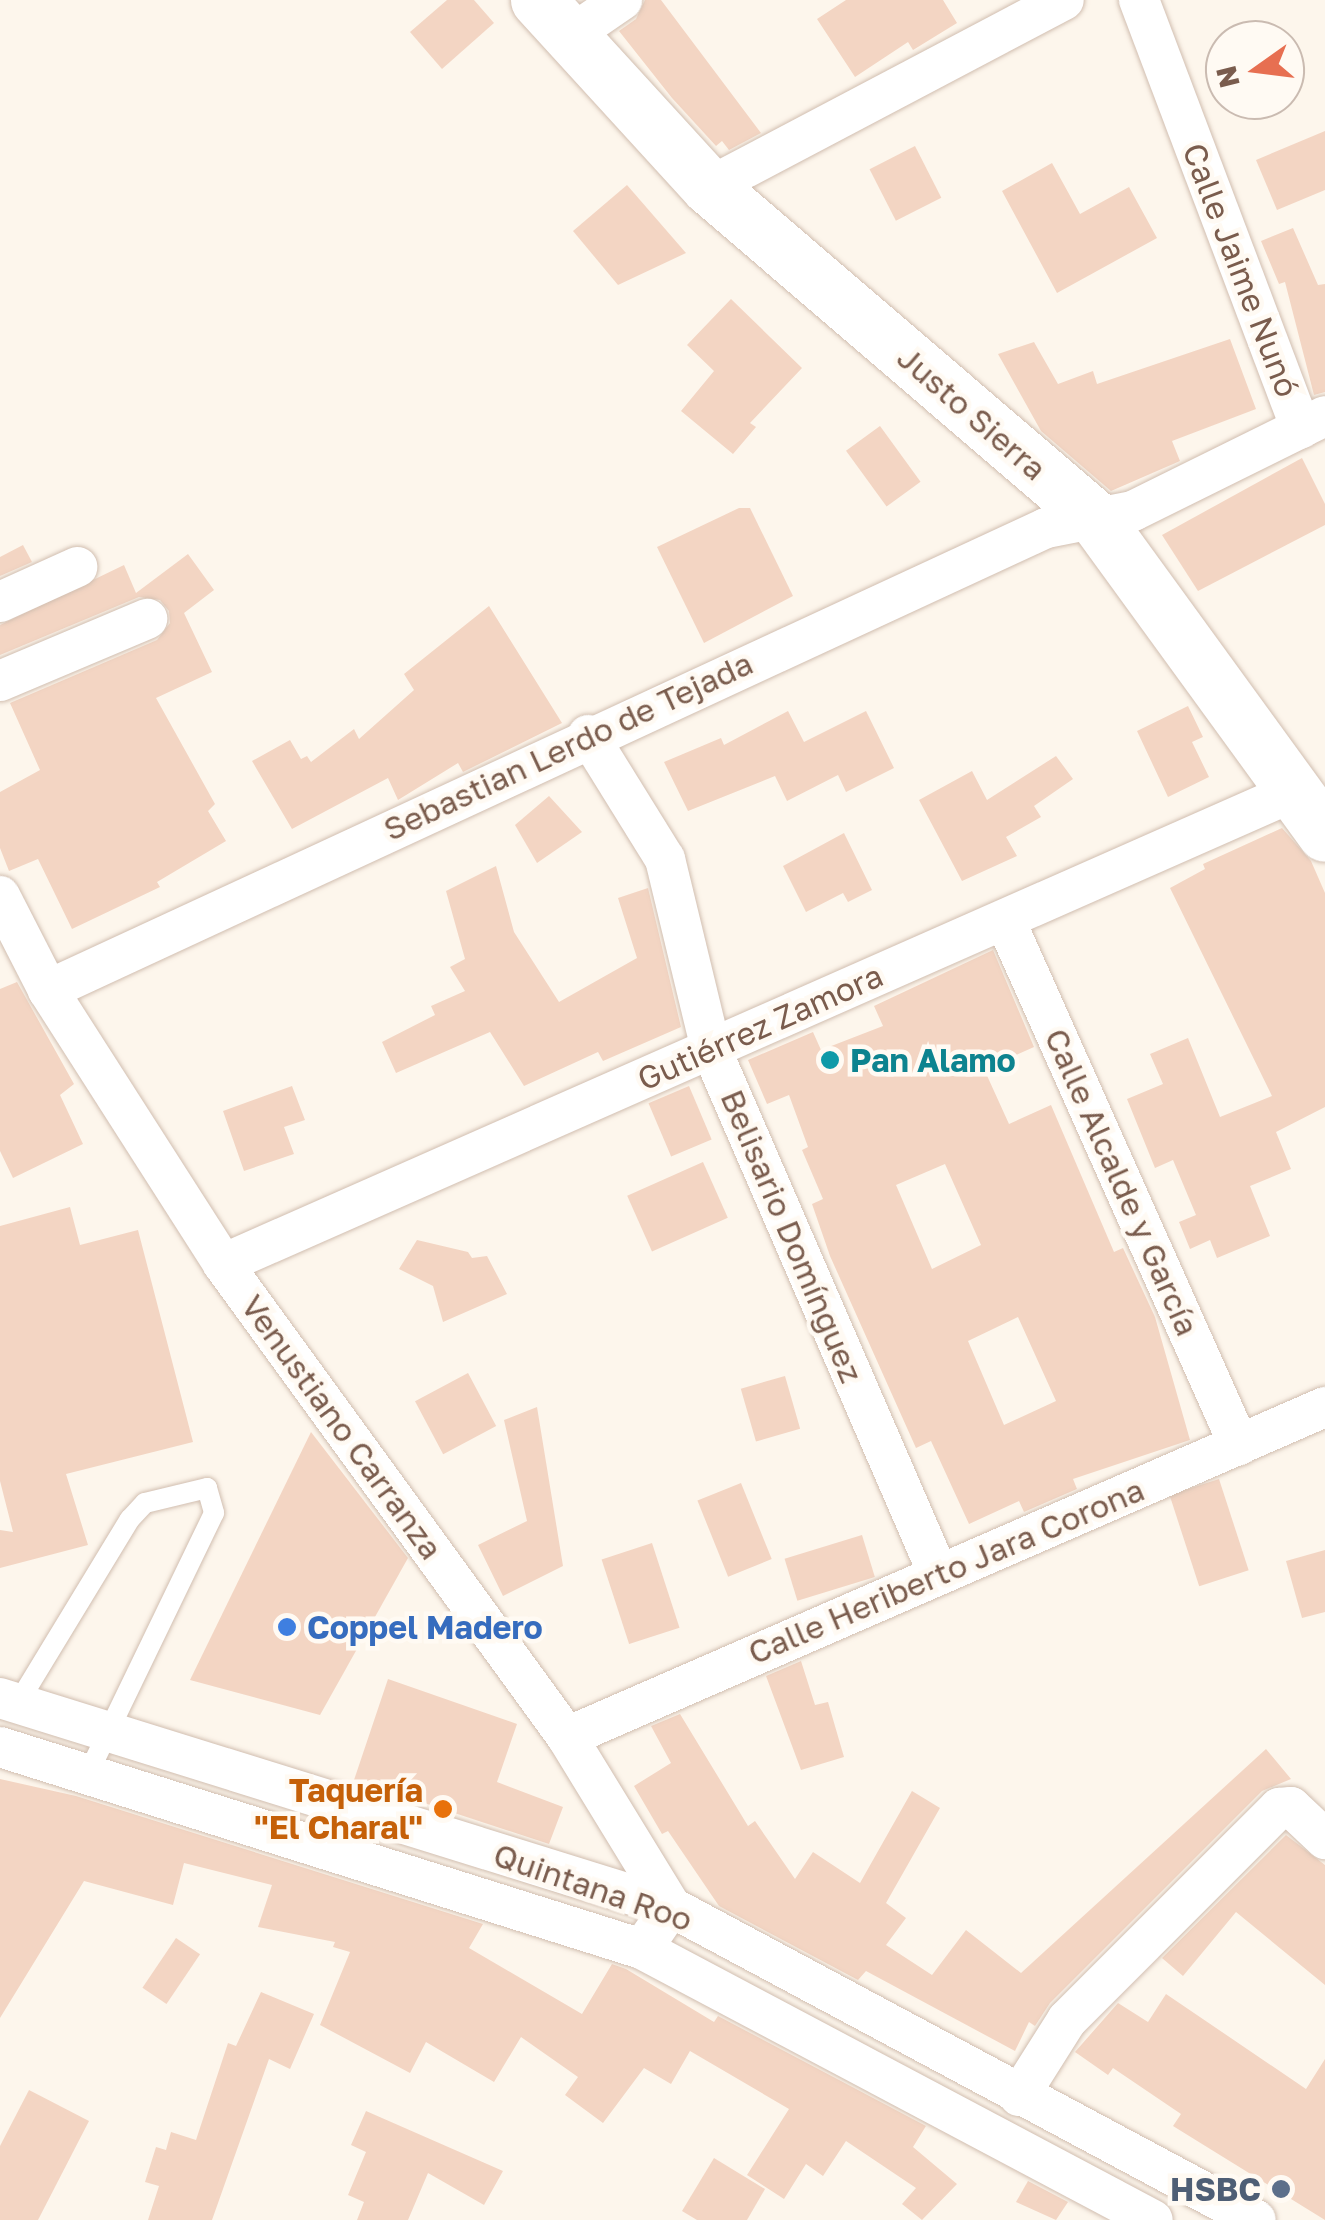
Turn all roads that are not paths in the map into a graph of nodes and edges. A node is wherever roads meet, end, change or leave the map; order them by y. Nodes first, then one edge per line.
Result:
1 (622, 0) edge
2 (1064, 0) edge
3 (1139, 0) edge
4 (555, 18) edge
5 (709, 186) junction
6 (1313, 422) edge
7 (1096, 519) junction
8 (77, 567) dead end
9 (0, 602) edge
10 (146, 619) dead end
11 (0, 681) edge
12 (588, 735) junction
13 (1311, 812) edge
14 (0, 896) edge
15 (1004, 920) junction
16 (48, 990) junction
17 (711, 1049) junction
18 (223, 1264) junction
19 (1325, 1407) edge
20 (1239, 1444) junction
21 (937, 1571) junction
22 (9, 1701) edge
23 (107, 1732) junction
24 (567, 1737) junction
25 (0, 1747) edge
26 (88, 1772) junction
27 (1325, 1839) edge
28 (671, 1907) junction
29 (642, 1949) junction
30 (1019, 2096) junction
31 (1153, 2220) edge
32 (1256, 2220) edge

1 - 4 street, Justo Sierra
2 - 5 street
3 - 6 street, Calle Jaime Nunó
4 - 5 main road, Justo Sierra
5 - 7 main road, Justo Sierra
6 - 7 street, Sebastian Lerdo de Tejada
7 - 12 street, Sebastian Lerdo de Tejada
7 - 13 main road, Justo Sierra
8 - 9 street
10 - 11 street
12 - 16 street, Sebastian Lerdo de Tejada
12 - 17 street, Belisario Domínguez
13 - 15 street, Gutiérrez Zamora
14 - 16 street, Venustiano Carranza
15 - 17 street, Gutiérrez Zamora
15 - 20 street, Calle Alcalde y García
16 - 18 street, Venustiano Carranza
17 - 18 street, Gutiérrez Zamora
17 - 21 street, Belisario Domínguez
18 - 24 street, Venustiano Carranza
19 - 20 street, Calle Heriberto Jara Corona
20 - 21 street, Calle Heriberto Jara Corona
21 - 24 street, Calle Heriberto Jara Corona
22 - 23 street, Quintana Roo
22 - 23 lane
23 - 26 lane
23 - 28 street, Quintana Roo
24 - 28 street, Venustiano Carranza
25 - 26 street, Quintana Roo
26 - 29 street, Quintana Roo
27 - 30 street
28 - 29 street
28 - 30 street, Quintana Roo
29 - 31 street, Quintana Roo
30 - 32 street, Quintana Roo

